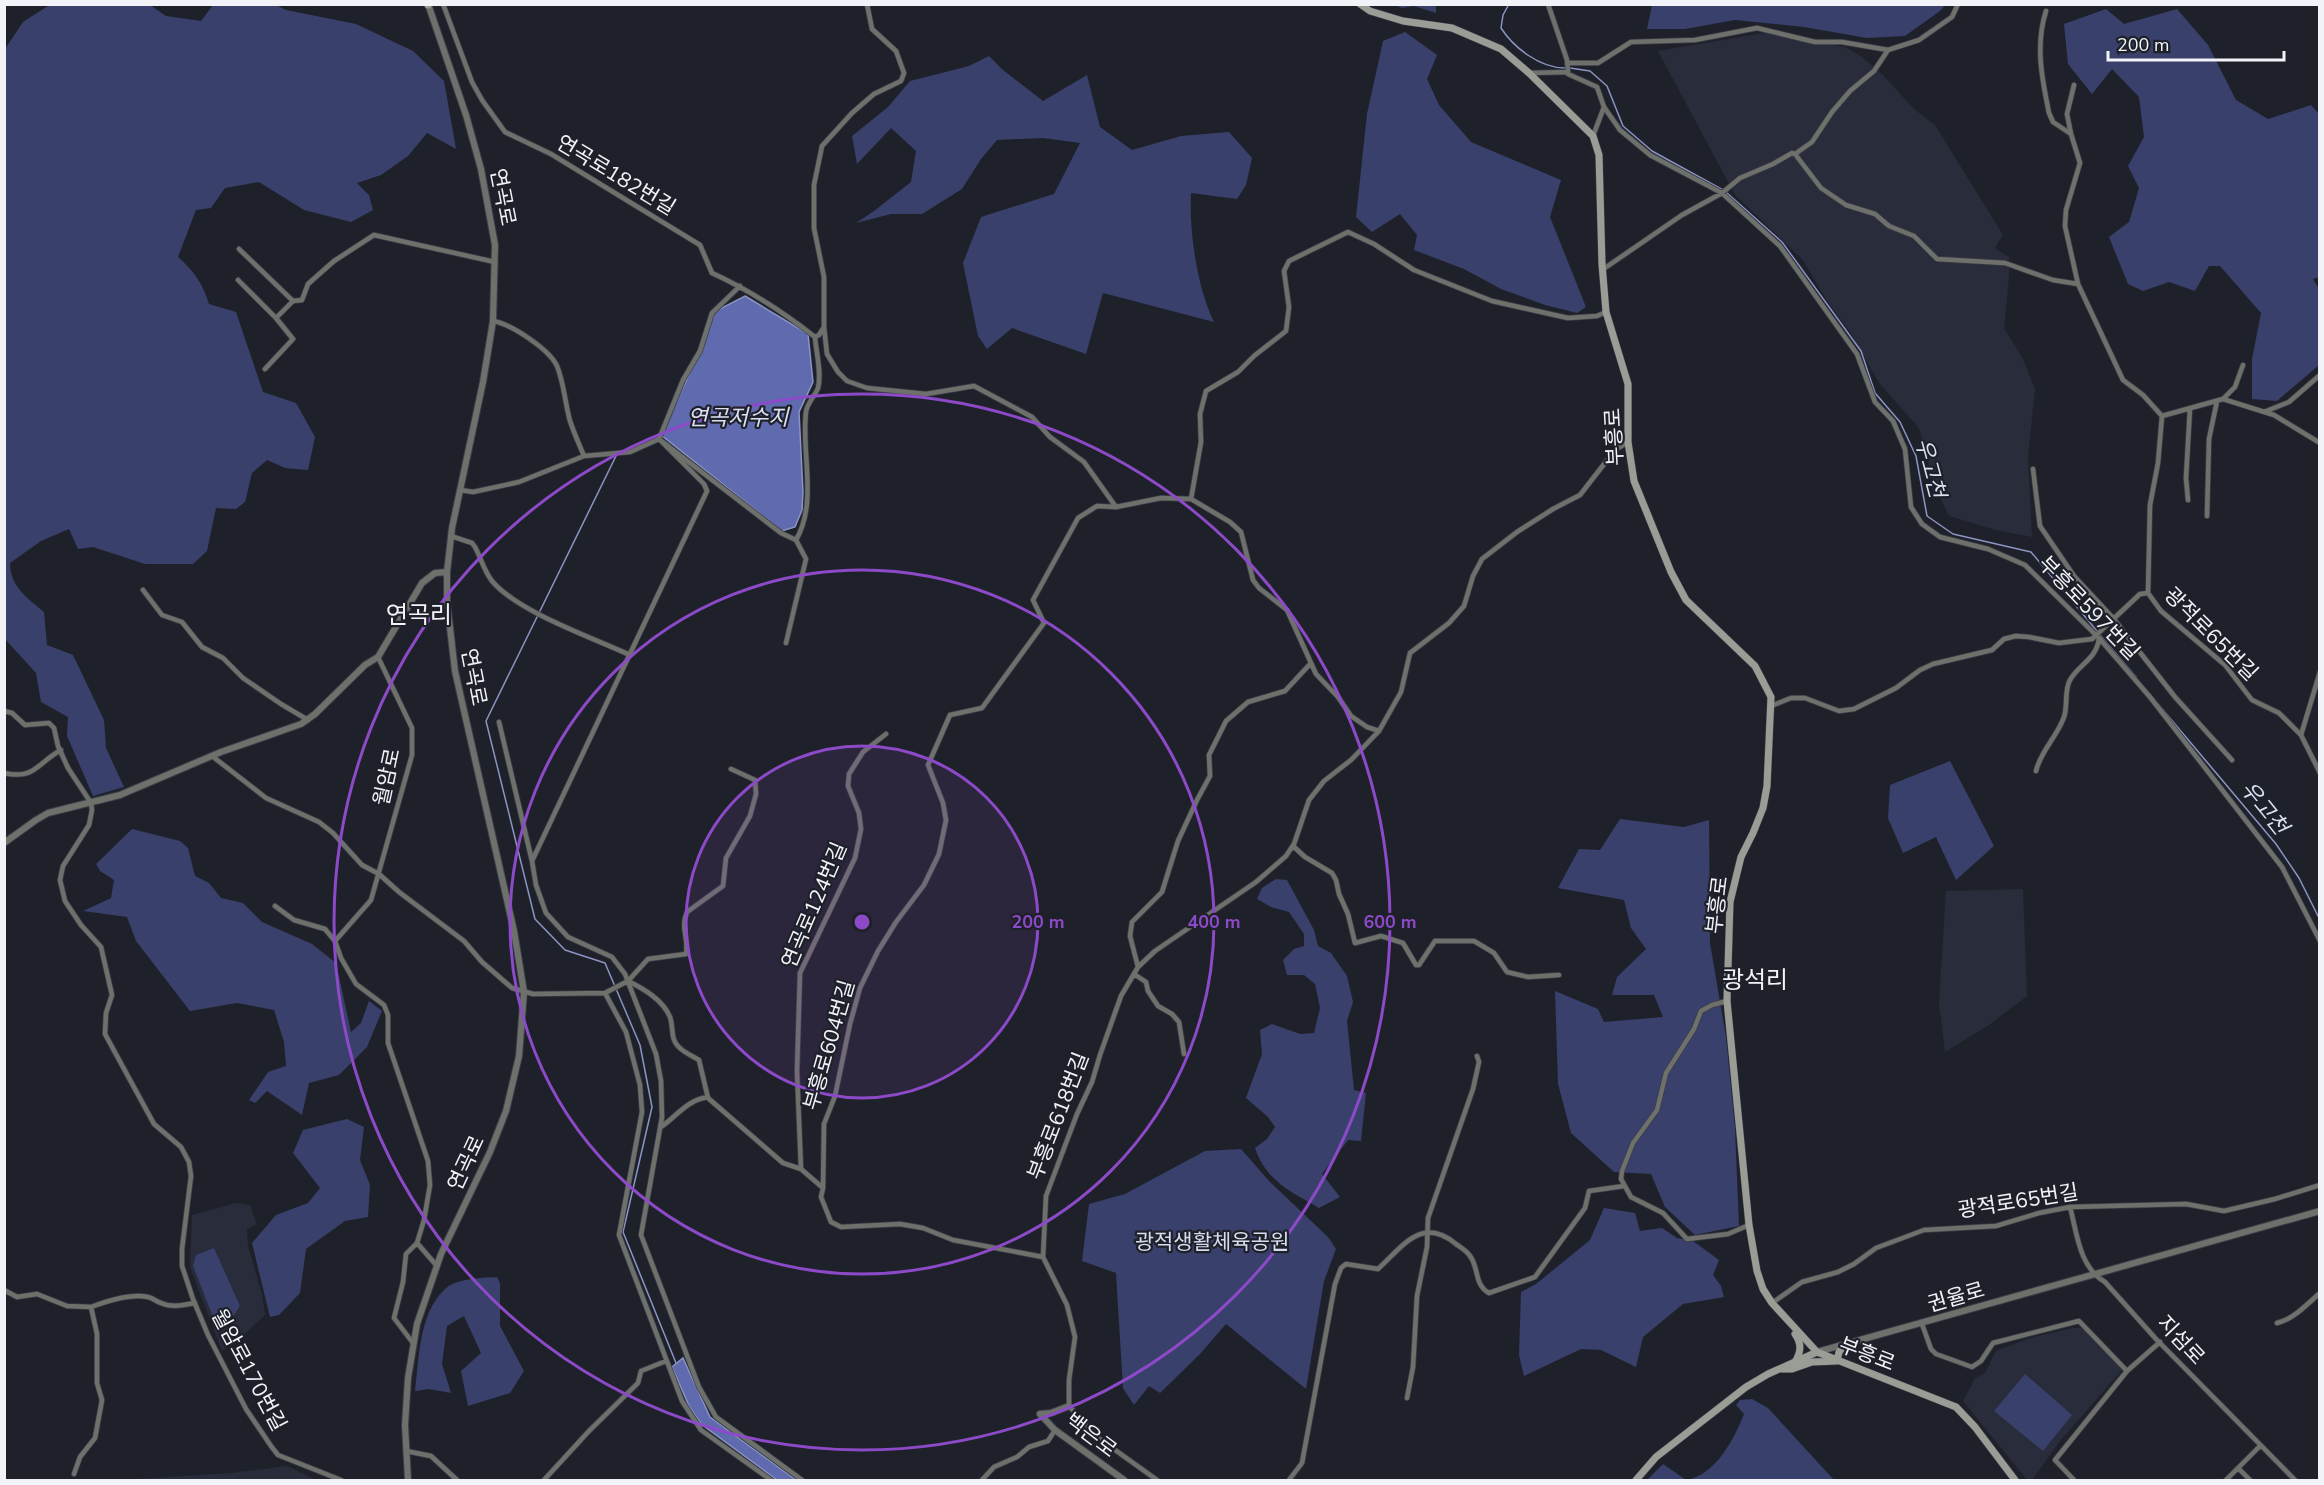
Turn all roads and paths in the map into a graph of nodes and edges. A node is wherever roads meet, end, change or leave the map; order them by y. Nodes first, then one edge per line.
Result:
1 (443, 4) edge
2 (867, 4) edge
3 (1360, 4) edge
4 (1548, 4) edge
5 (1958, 4) edge
6 (428, 5) edge
7 (2046, 11) dead end
8 (1888, 50) junction
9 (1567, 63) junction
10 (1529, 73) junction
11 (1568, 73) junction
12 (2073, 85) dead end
13 (1604, 107) junction
14 (2071, 134) junction
15 (1593, 136) junction
16 (1795, 154) junction
17 (1722, 193) junction
18 (239, 249) dead end
19 (495, 262) junction
20 (1602, 270) junction
21 (238, 280) dead end
22 (2078, 284) junction
23 (740, 286) junction
24 (293, 301) junction
25 (1606, 312) junction
26 (276, 318) junction
27 (493, 321) junction
28 (824, 327) junction
29 (815, 337) junction
30 (2243, 365) dead end
31 (265, 369) dead end
32 (2319, 375) edge
33 (2220, 400) junction
34 (2190, 408) junction
35 (2264, 412) junction
36 (2162, 416) junction
37 (659, 439) junction
38 (1629, 442) junction
39 (2319, 443) edge
40 (584, 456) junction
41 (2033, 469) dead end
42 (460, 490) junction
43 (1191, 499) junction
44 (2188, 500) dead end
45 (1116, 507) junction
46 (2207, 516) dead end
47 (451, 536) junction
48 (796, 540) junction
49 (447, 572) junction
50 (143, 590) dead end
51 (2148, 593) junction
52 (2112, 619) junction
53 (2098, 635) junction
54 (786, 643) dead end
55 (630, 655) junction
56 (378, 657) junction
57 (1311, 663) junction
58 (2319, 672) edge
59 (1771, 706) junction
60 (4, 711) edge
61 (308, 720) junction
62 (499, 722) dead end
63 (1379, 730) junction
64 (886, 734) dead end
65 (2301, 735) junction
66 (61, 750) junction
67 (212, 756) junction
68 (2232, 760) dead end
69 (731, 769) dead end
70 (2036, 771) dead end
71 (4, 773) edge
72 (2319, 773) edge
73 (91, 803) junction
74 (4, 843) edge
75 (1293, 846) junction
76 (532, 861) junction
77 (379, 874) junction
78 (275, 906) dead end
79 (335, 941) junction
80 (2319, 941) edge
81 (1138, 967) junction
82 (1134, 974) junction
83 (1559, 975) dead end
84 (628, 981) junction
85 (608, 991) junction
86 (524, 992) junction
87 (1728, 1001) junction
88 (1184, 1054) dead end
89 (1477, 1056) dead end
90 (708, 1097) junction
91 (661, 1127) junction
92 (801, 1168) junction
93 (2319, 1185) edge
94 (1624, 1186) junction
95 (823, 1188) junction
96 (2070, 1207) junction
97 (2319, 1211) edge
98 (1749, 1225) junction
99 (1426, 1231) junction
100 (417, 1243) junction
101 (1044, 1257) junction
102 (436, 1266) junction
103 (2094, 1276) junction
104 (4, 1290) edge
105 (2319, 1293) edge
106 (195, 1303) junction
107 (1772, 1303) junction
108 (91, 1306) junction
109 (1788, 1321) junction
110 (2277, 1323) dead end
111 (1922, 1324) junction
112 (2160, 1342) junction
113 (413, 1343) junction
114 (1845, 1345) junction
115 (1817, 1352) junction
116 (666, 1361) junction
117 (1837, 1361) junction
118 (1794, 1362) junction
119 (1779, 1368) junction
120 (2127, 1371) junction
121 (1407, 1398) dead end
122 (1069, 1406) junction
123 (1055, 1430) junction
124 (2260, 1446) junction
125 (406, 1451) junction
126 (2238, 1468) junction
127 (1111, 1471) junction
128 (74, 1474) dead end
129 (341, 1480) edge
130 (408, 1480) edge
131 (457, 1480) edge
132 (544, 1480) edge
133 (771, 1480) edge
134 (802, 1480) edge
135 (982, 1480) edge
136 (1124, 1480) edge
137 (1129, 1480) edge
138 (1157, 1480) edge
139 (1289, 1480) edge
140 (1636, 1480) edge
141 (2015, 1480) edge
142 (2074, 1480) edge
143 (2226, 1480) edge
144 (2250, 1480) edge
145 (2295, 1480) edge

1 - 23 street, 연곡로182번길
2 - 28 street
3 - 10 main road
4 - 9 street
5 - 8 street
6 - 19 street, 연곡로
7 - 14 street
8 - 9 street
8 - 16 street
9 - 11 street
10 - 11 street
10 - 15 main road
11 - 13 street, 부흥로597번길
12 - 14 street
13 - 15 street
13 - 17 street, 부흥로597번길
14 - 22 street
15 - 20 main road, 부흥로
16 - 17 street
16 - 22 street
17 - 20 street
17 - 53 street, 부흥로597번길
18 - 24 street
19 - 24 street
19 - 27 street, 연곡로
20 - 25 main road, 부흥로
21 - 26 street
22 - 36 street
23 - 29 street, 연곡로182번길
23 - 37 street
24 - 26 street
25 - 38 main road, 부흥로
25 - 43 street
26 - 31 street
27 - 40 street
27 - 42 street, 연곡로
28 - 29 street
28 - 45 street
29 - 48 street
30 - 33 street
32 - 35 street
33 - 34 street
33 - 35 street
33 - 46 street
34 - 36 street
34 - 44 street
35 - 39 street
36 - 51 street, 광적로65번길
37 - 40 street
37 - 48 street
37 - 55 street
38 - 59 main road, 부흥로
38 - 63 street, 부흥로618번길
40 - 42 street
41 - 52 street
42 - 47 street, 연곡로
43 - 45 street, 부흥로604번길
43 - 57 street
45 - 95 street, 부흥로604번길
47 - 49 street, 연곡로
47 - 55 street
48 - 54 street
49 - 56 street
49 - 86 street, 연곡로
50 - 61 street
51 - 52 street
51 - 65 street, 광적로65번길
52 - 53 street
52 - 68 street
53 - 59 street
53 - 70 street
53 - 80 street, 부흥로597번길
55 - 76 street
56 - 61 street
56 - 77 street, 월암로
57 - 63 street
57 - 81 street
58 - 65 street
59 - 87 main road, 부흥로
60 - 66 street
61 - 67 street
62 - 76 street
63 - 75 street, 부흥로618번길
64 - 92 street, 연곡로124번길
65 - 72 street, 광적로65번길
66 - 71 street
66 - 73 street
67 - 73 street
67 - 77 street
69 - 84 street
73 - 74 street
73 - 106 street, 월암로170번길
75 - 81 street, 부흥로618번길
75 - 83 street
76 - 84 street
77 - 79 street, 월암로
77 - 86 street
78 - 79 street
79 - 100 street, 연곡로
81 - 82 street, 부흥로618번길
82 - 88 street
82 - 101 street, 부흥로618번길
84 - 85 street
84 - 90 street
84 - 91 street
85 - 86 street
85 - 116 street
86 - 102 street, 연곡로
87 - 94 street
87 - 98 main road, 부흥로
89 - 99 street
90 - 91 street
90 - 92 street
91 - 134 street
92 - 95 street
93 - 96 street, 광적로65번길
94 - 98 street
94 - 99 street
95 - 101 street, 부흥로604번길
96 - 103 street, 지섬로
96 - 107 street, 광적로65번길
97 - 103 street, 권율로
98 - 107 main road, 부흥로
99 - 121 street
99 - 139 street
100 - 102 street
100 - 113 street, 연곡로
101 - 122 street, 부흥로618번길
102 - 113 street, 연곡로
103 - 111 street, 권율로
103 - 112 street, 지섬로
104 - 108 street, 월암로170번길
105 - 110 street
106 - 108 street, 월암로170번길
106 - 129 street, 월암로170번길
107 - 109 main road, 부흥로
108 - 128 street
109 - 115 main road, 부흥로
109 - 118 main road
111 - 114 street, 권율로
111 - 120 street
112 - 120 street
112 - 124 street, 지섬로
113 - 125 street, 연곡로
114 - 115 street, 권율로
114 - 117 main road
115 - 117 main road, 부흥로
115 - 118 main road, 권율로
116 - 132 street
116 - 133 street
117 - 119 main road
117 - 141 main road, 부흥로
118 - 119 main road, 권율로
119 - 140 main road, 권율로
120 - 142 street
122 - 123 street, 백은로
122 - 138 street
123 - 127 street, 백은로
123 - 135 street
124 - 126 street
124 - 145 street, 지섬로
125 - 130 street, 연곡로
125 - 131 street
126 - 143 street
126 - 144 street
127 - 136 street, 백은로
127 - 137 street

